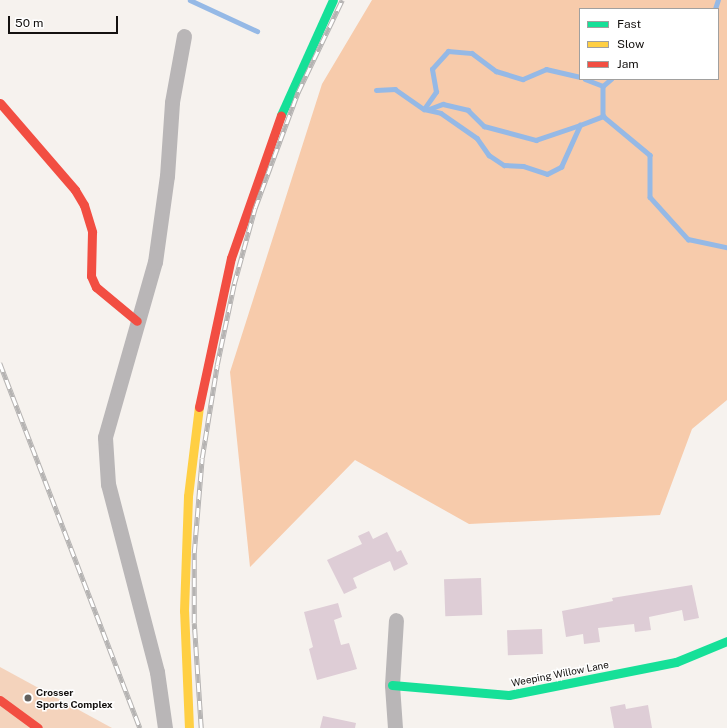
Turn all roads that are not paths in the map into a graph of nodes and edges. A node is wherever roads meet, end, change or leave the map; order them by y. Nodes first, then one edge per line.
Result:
1 (333, 0) edge
2 (184, 36) dead end
3 (0, 103) edge
4 (137, 321) junction
5 (396, 620) dead end
6 (727, 641) edge
7 (392, 685) junction
8 (0, 700) edge
9 (38, 728) edge
10 (165, 728) edge
11 (189, 728) edge
12 (395, 728) edge

1 - 11 street
2 - 4 street
3 - 4 street
4 - 10 street
5 - 7 street
6 - 7 street, Weeping Willow Lane
7 - 12 street
8 - 9 street

